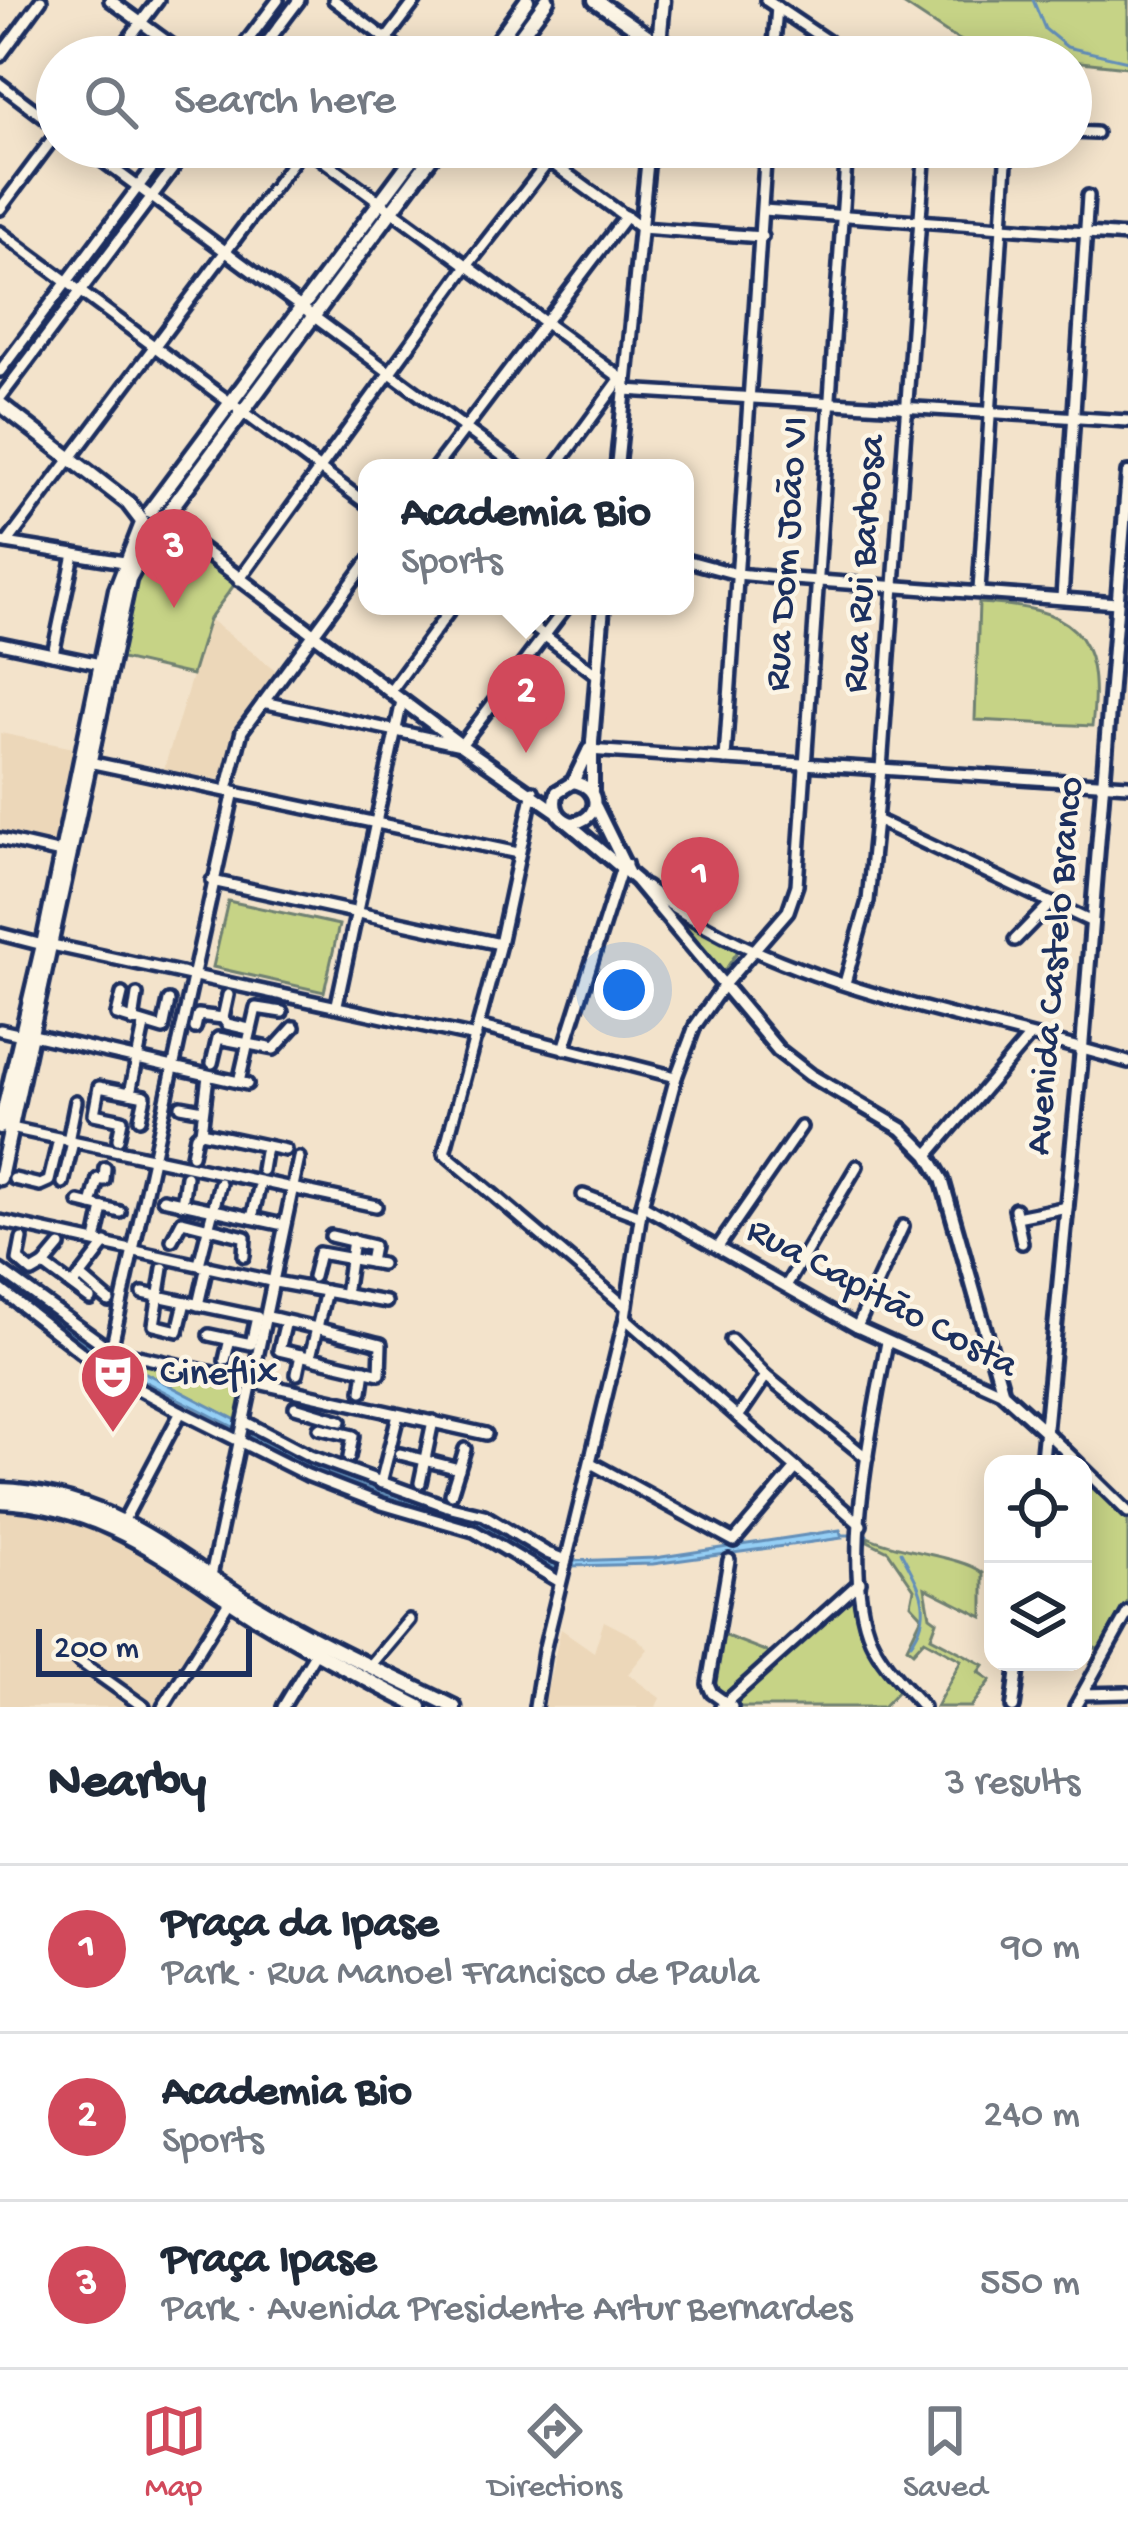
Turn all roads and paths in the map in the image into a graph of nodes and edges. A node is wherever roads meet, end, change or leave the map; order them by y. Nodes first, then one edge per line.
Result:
1 (40, 0) edge
2 (110, 0) edge
3 (158, 0) edge
4 (278, 0) edge
5 (299, 0) edge
6 (334, 0) edge
7 (416, 0) edge
8 (527, 0) edge
9 (547, 0) edge
10 (596, 0) edge
11 (663, 0) edge
12 (766, 0) edge
13 (777, 7) junction
14 (141, 22) junction
15 (644, 35) edge
16 (131, 36) edge
17 (160, 36) edge
18 (251, 36) edge
19 (272, 36) edge
20 (383, 36) edge
21 (389, 36) edge
22 (501, 36) edge
23 (520, 36) edge
24 (659, 36) edge
25 (775, 36) edge
26 (819, 36) edge
27 (0, 56) edge
28 (0, 84) edge
29 (36, 113) edge
30 (1092, 133) edge
31 (1096, 133) dead end
32 (36, 159) edge
33 (112, 168) edge
34 (152, 168) edge
35 (173, 168) edge
36 (290, 168) edge
37 (333, 168) edge
38 (409, 168) edge
39 (420, 168) edge
40 (544, 168) edge
41 (559, 168) edge
42 (647, 168) edge
43 (765, 168) edge
44 (845, 168) edge
45 (924, 168) edge
46 (1006, 168) edge
47 (138, 187) junction
48 (152, 196) junction
49 (1088, 196) dead end
50 (386, 207) junction
51 (0, 209) edge
52 (763, 210) junction
53 (626, 216) junction
54 (842, 216) junction
55 (920, 222) junction
56 (1002, 227) junction
57 (641, 228) junction
58 (0, 232) edge
59 (1086, 233) junction
60 (1128, 236) edge
61 (761, 238) junction
62 (227, 253) junction
63 (467, 266) junction
64 (66, 283) junction
65 (80, 291) junction
66 (310, 314) junction
67 (542, 322) junction
68 (154, 347) junction
69 (0, 371) edge
70 (390, 372) junction
71 (624, 383) junction
72 (752, 398) junction
73 (0, 401) edge
74 (830, 402) junction
75 (908, 406) junction
76 (238, 408) junction
77 (992, 413) junction
78 (1073, 418) junction
79 (1128, 421) edge
80 (464, 428) junction
81 (71, 459) junction
82 (442, 459) edge
83 (507, 459) edge
84 (562, 459) edge
85 (618, 459) edge
86 (320, 468) junction
87 (1128, 473) edge
88 (358, 497) edge
89 (1126, 519) edge
90 (153, 522) junction
91 (4, 542) edge
92 (74, 554) junction
93 (124, 562) junction
94 (694, 562) edge
95 (737, 574) junction
96 (358, 575) edge
97 (239, 580) junction
98 (818, 581) junction
99 (894, 586) junction
100 (979, 591) junction
101 (1062, 598) junction
102 (1117, 603) junction
103 (446, 615) edge
104 (517, 615) edge
105 (560, 615) edge
106 (602, 615) edge
107 (545, 635) junction
108 (314, 636) junction
109 (0, 643) edge
110 (53, 654) junction
111 (100, 664) junction
112 (597, 675) junction
113 (390, 692) junction
114 (402, 701) junction
115 (263, 702) junction
116 (396, 732) junction
117 (461, 745) junction
118 (590, 748) junction
119 (725, 759) junction
120 (89, 762) junction
121 (805, 764) junction
122 (881, 770) junction
123 (573, 782) junction
124 (1103, 784) junction
125 (1128, 785) edge
126 (231, 790) junction
127 (592, 790) junction
128 (557, 792) junction
129 (530, 793) junction
130 (596, 806) junction
131 (561, 816) junction
132 (876, 820) junction
133 (377, 821) junction
134 (0, 839) edge
135 (61, 853) junction
136 (518, 853) junction
137 (628, 872) junction
138 (212, 881) junction
139 (1051, 903) junction
140 (357, 913) junction
141 (1092, 922) junction
142 (0, 934) edge
143 (1015, 940) dead end
144 (500, 944) junction
145 (47, 945) junction
146 (755, 952) junction
147 (194, 973) junction
148 (845, 983) junction
149 (723, 986) junction
150 (122, 994) dead end
151 (137, 995) dead end
152 (227, 995) dead end
153 (169, 1001) dead end
154 (337, 1004) junction
155 (282, 1012) dead end
156 (223, 1018) junction
157 (138, 1024) junction
158 (294, 1027) dead end
159 (195, 1028) dead end
160 (249, 1029) junction
161 (0, 1030) edge
162 (477, 1031) junction
163 (27, 1035) junction
164 (1030, 1036) junction
165 (246, 1043) junction
166 (1082, 1048) junction
167 (564, 1049) junction
168 (134, 1059) junction
169 (1128, 1062) edge
170 (212, 1063) dead end
171 (173, 1069) junction
172 (208, 1076) junction
173 (676, 1078) junction
174 (116, 1090) junction
175 (130, 1093) junction
176 (76, 1101) dead end
177 (181, 1106) dead end
178 (203, 1111) junction
179 (111, 1118) junction
180 (140, 1119) dead end
181 (801, 1126) dead end
182 (5, 1128) edge
183 (201, 1132) junction
184 (118, 1139) dead end
185 (66, 1140) junction
186 (266, 1146) junction
187 (285, 1150) dead end
188 (192, 1155) dead end
189 (928, 1155) junction
190 (299, 1158) dead end
191 (153, 1159) junction
192 (857, 1166) dead end
193 (105, 1168) dead end
194 (262, 1170) dead end
195 (186, 1176) dead end
196 (7, 1179) edge
197 (63, 1183) dead end
198 (220, 1183) dead end
199 (259, 1188) dead end
200 (294, 1190) junction
201 (583, 1195) dead end
202 (163, 1199) dead end
203 (182, 1204) junction
204 (91, 1205) junction
205 (376, 1206) dead end
206 (1067, 1207) junction
207 (641, 1210) junction
208 (119, 1212) dead end
209 (214, 1212) junction
210 (252, 1218) junction
211 (0, 1221) edge
212 (279, 1224) dead end
213 (903, 1226) dead end
214 (210, 1229) junction
215 (331, 1236) dead end
216 (22, 1239) dead end
217 (172, 1240) dead end
218 (353, 1240) junction
219 (101, 1242) junction
220 (1022, 1243) dead end
221 (59, 1246) dead end
222 (718, 1247) junction
223 (132, 1250) junction
224 (244, 1256) dead end
225 (350, 1259) junction
226 (44, 1265) junction
227 (203, 1265) junction
228 (163, 1268) dead end
229 (0, 1270) edge
230 (314, 1277) dead end
231 (73, 1281) junction
232 (275, 1282) junction
233 (786, 1286) junction
234 (0, 1289) edge
235 (326, 1292) junction
236 (57, 1293) dead end
237 (143, 1293) dead end
238 (93, 1294) junction
239 (345, 1295) junction
240 (158, 1296) junction
241 (109, 1301) dead end
242 (386, 1302) dead end
243 (192, 1303) junction
244 (225, 1310) junction
245 (80, 1312) dead end
246 (625, 1312) junction
247 (268, 1317) junction
248 (286, 1321) junction
249 (856, 1327) junction
250 (317, 1328) junction
251 (219, 1336) junction
252 (731, 1340) dead end
253 (886, 1342) junction
254 (111, 1350) junction
255 (306, 1356) junction
256 (225, 1360) dead end
257 (365, 1370) junction
258 (297, 1375) dead end
259 (766, 1376) junction
260 (255, 1382) junction
261 (362, 1391) dead end
262 (1003, 1393) junction
263 (347, 1401) junction
264 (296, 1407) dead end
265 (181, 1412) junction
266 (398, 1414) junction
267 (322, 1416) junction
268 (738, 1417) junction
269 (433, 1421) junction
270 (340, 1427) junction
271 (319, 1428) junction
272 (245, 1431) junction
273 (1046, 1432) junction
274 (486, 1434) dead end
275 (315, 1441) dead end
276 (465, 1449) dead end
277 (400, 1454) dead end
278 (1043, 1455) edge
279 (1070, 1455) edge
280 (349, 1457) dead end
281 (867, 1458) junction
282 (428, 1460) junction
283 (591, 1463) junction
284 (796, 1468) junction
285 (459, 1469) junction
286 (1092, 1477) edge
287 (381, 1483) junction
288 (420, 1483) dead end
289 (0, 1490) edge
290 (451, 1494) dead end
291 (0, 1501) edge
292 (1128, 1512) edge
293 (124, 1520) junction
294 (861, 1526) junction
295 (729, 1560) dead end
296 (565, 1561) junction
297 (211, 1576) junction
298 (561, 1579) junction
299 (860, 1582) junction
300 (230, 1600) junction
301 (1128, 1612) edge
302 (409, 1620) dead end
303 (318, 1648) junction
304 (78, 1660) dead end
305 (370, 1666) junction
306 (1017, 1671) edge
307 (1128, 1693) edge
308 (1082, 1694) junction
309 (726, 1705) edge
310 (144, 1707) edge
311 (163, 1707) edge
312 (283, 1707) edge
313 (420, 1707) edge
314 (454, 1707) edge
315 (535, 1707) edge
316 (923, 1707) edge
317 (1013, 1707) edge
318 (1075, 1707) edge

1 - 27 street
2 - 14 street
3 - 14 street
4 - 18 street
5 - 19 street
6 - 20 street
7 - 21 street
8 - 22 main road
9 - 23 main road
10 - 15 main road
11 - 24 main road
12 - 13 street
13 - 25 street
13 - 26 street
14 - 16 street
14 - 17 street
28 - 29 street
30 - 31 street
32 - 51 street
33 - 47 street
34 - 47 street
35 - 48 street
36 - 62 street
37 - 50 street
38 - 50 main road
39 - 50 main road
40 - 63 street
41 - 53 street
42 - 57 street
43 - 52 street
44 - 54 street, Rua Dom João VI
45 - 55 street, Rua Rui Barbosa
46 - 56 street
47 - 48 street
47 - 64 street
48 - 62 street
48 - 65 street
49 - 59 street
50 - 63 street
50 - 66 main road
52 - 54 street
52 - 61 street
53 - 57 street
53 - 67 street
54 - 55 street
54 - 74 street, Rua Dom João VI
55 - 56 street
55 - 75 street, Rua Rui Barbosa
56 - 59 street
56 - 77 street
57 - 61 street
57 - 71 street
58 - 64 street
59 - 60 street
59 - 78 street
61 - 72 street
62 - 66 street
62 - 68 street
63 - 67 street
63 - 70 street
64 - 65 street
64 - 69 street
65 - 68 street
65 - 73 street
66 - 70 street
66 - 76 main road
67 - 71 street
67 - 80 street
68 - 76 street
68 - 81 street
70 - 80 street
70 - 86 street
71 - 72 street
71 - 84 street
71 - 85 street
72 - 74 street
72 - 95 street
73 - 81 main road
74 - 75 street
74 - 98 street, Rua Dom João VI
75 - 77 street
75 - 99 street, Rua Rui Barbosa
76 - 86 street
76 - 90 main road
77 - 78 street
77 - 100 street
78 - 79 street
78 - 101 street
80 - 82 street
80 - 83 street
81 - 90 main road
81 - 91 street
86 - 88 street
86 - 97 street
87 - 89 street, Avenida Castelo Branco
89 - 102 street, Avenida Castelo Branco
90 - 93 main road
90 - 97 street
90 - 120 main road
91 - 92 street
92 - 93 street
92 - 110 street
93 - 111 main road
94 - 95 street
95 - 98 street
95 - 119 street
96 - 108 street
97 - 108 street
98 - 99 street
98 - 121 street, Rua Dom João VI
99 - 100 street
99 - 122 street, Rua Rui Barbosa
100 - 101 street
101 - 102 street
102 - 124 street, Avenida Castelo Branco
103 - 113 street
104 - 107 street
105 - 107 street
106 - 112 street
107 - 112 street
107 - 117 street
108 - 113 street
108 - 115 street
109 - 110 street
110 - 111 street
111 - 135 main road
112 - 118 street
113 - 114 street
114 - 116 street
114 - 117 street
115 - 116 street
115 - 126 street
116 - 117 street
116 - 133 street
117 - 129 street
118 - 119 street
118 - 123 street
118 - 127 street
119 - 121 street
120 - 126 street
120 - 145 main road
121 - 122 street
121 - 146 street, Rua Dom João VI
122 - 124 street
122 - 132 street, Rua Rui Barbosa
123 - 127 street
123 - 128 street
124 - 125 street
124 - 141 street, Avenida Castelo Branco
126 - 133 street
126 - 138 street
127 - 130 street
128 - 129 street
128 - 131 street
129 - 131 street
129 - 136 street
130 - 131 street
130 - 137 street
131 - 137 street
132 - 139 street
132 - 148 street, Rua Rui Barbosa
133 - 136 street
133 - 140 street
134 - 135 street
135 - 145 main road
136 - 144 street
137 - 146 street
137 - 149 street
137 - 167 street
138 - 140 street
138 - 147 street
139 - 141 street
139 - 143 street
140 - 144 street
140 - 154 street
141 - 166 street, Avenida Castelo Branco
142 - 145 street
144 - 162 street
145 - 147 street
145 - 163 main road
146 - 148 street
146 - 149 street, Rua Dom João VI
147 - 154 street
147 - 171 street
148 - 164 street
149 - 173 street, Rua Dom João VI
149 - 189 street
150 - 157 street
151 - 157 street
152 - 156 street
153 - 157 street
154 - 162 street
155 - 160 street
156 - 159 street
156 - 160 street
157 - 168 street
158 - 165 street
160 - 165 street
161 - 163 street
162 - 167 street
162 - 246 street
163 - 168 street
163 - 182 main road
164 - 166 street
164 - 189 street
165 - 170 street
165 - 172 street
166 - 169 street
166 - 206 street, Avenida Castelo Branco
167 - 173 street
168 - 171 street
168 - 175 street
171 - 172 street
171 - 191 street
172 - 178 street
173 - 207 street, Rua Dom João VI
174 - 175 street
174 - 179 street
174 - 179 street
175 - 180 street
176 - 185 street
177 - 178 street
178 - 183 street
179 - 184 street
181 - 222 street
182 - 185 street
182 - 196 main road
183 - 186 street
183 - 188 street
185 - 191 street
185 - 196 street
185 - 197 street
186 - 187 street
186 - 194 street
189 - 262 street
190 - 200 street
191 - 200 street
191 - 223 street
192 - 233 street
193 - 204 street
195 - 203 street
198 - 209 street
199 - 210 street
200 - 205 street
200 - 232 street
201 - 207 street, Rua Capitão Costa
202 - 203 street
203 - 209 street
204 - 208 street
204 - 219 street
206 - 220 street
206 - 273 street, Avenida Castelo Branco
207 - 222 street, Rua Capitão Costa
207 - 246 street, Rua Dom João VI
209 - 210 street
209 - 214 street
210 - 212 street
211 - 219 street
213 - 249 street
214 - 217 street
214 - 224 street
214 - 227 street
215 - 218 street
216 - 226 street
218 - 225 street
218 - 225 street
219 - 223 street
219 - 231 street
221 - 226 street
222 - 233 street, Rua Capitão Costa
223 - 227 street
223 - 254 street
225 - 230 street
225 - 239 street
226 - 231 street
227 - 232 street
227 - 243 street
228 - 240 street
229 - 254 street
231 - 236 street
231 - 238 street
232 - 235 street
232 - 247 street
233 - 249 street, Rua Capitão Costa
234 - 265 street
235 - 239 street
235 - 250 street
237 - 240 street
238 - 241 street
238 - 245 street
239 - 242 street
240 - 243 street
240 - 243 street
243 - 244 street
244 - 251 street
244 - 251 street
246 - 268 street
246 - 283 street, Rua Dom João VI
247 - 248 street
247 - 260 street
248 - 250 street
248 - 255 street
249 - 253 street, Rua Capitão Costa
250 - 255 street
250 - 257 street
251 - 256 street
252 - 259 street
253 - 262 street, Rua Capitão Costa
253 - 281 street
254 - 260 street
255 - 257 street
255 - 258 street
257 - 261 street
259 - 268 street
259 - 281 street
260 - 263 street
260 - 272 street
262 - 273 street, Rua Capitão Costa
263 - 266 street
263 - 270 street
264 - 267 street
265 - 272 street
265 - 293 street
266 - 269 street
266 - 287 street
267 - 270 street
267 - 271 street
268 - 284 street
269 - 274 street
269 - 282 street
270 - 271 street
270 - 280 street
271 - 275 street
272 - 287 street
272 - 297 street
272 - 298 street
273 - 278 street, Avenida Castelo Branco
273 - 279 street, Rua Capitão Costa
276 - 285 street
277 - 282 street
281 - 294 street
282 - 285 street
282 - 288 street
283 - 284 street
283 - 296 street, Rua Dom João VI
284 - 294 street
285 - 290 street
286 - 292 street, Rua Capitão Costa
287 - 296 street
289 - 293 main road
291 - 300 main road
293 - 297 main road
294 - 299 street
295 - 309 street
296 - 298 street, Rua Dom João VI
297 - 303 main road
298 - 315 street, Rua Dom João VI
299 - 309 street
299 - 316 street
300 - 303 main road
300 - 311 street
301 - 308 street
302 - 305 street
303 - 305 main road
303 - 312 street
303 - 313 main road
304 - 310 street
305 - 314 main road
306 - 317 street
307 - 308 street
308 - 318 street

